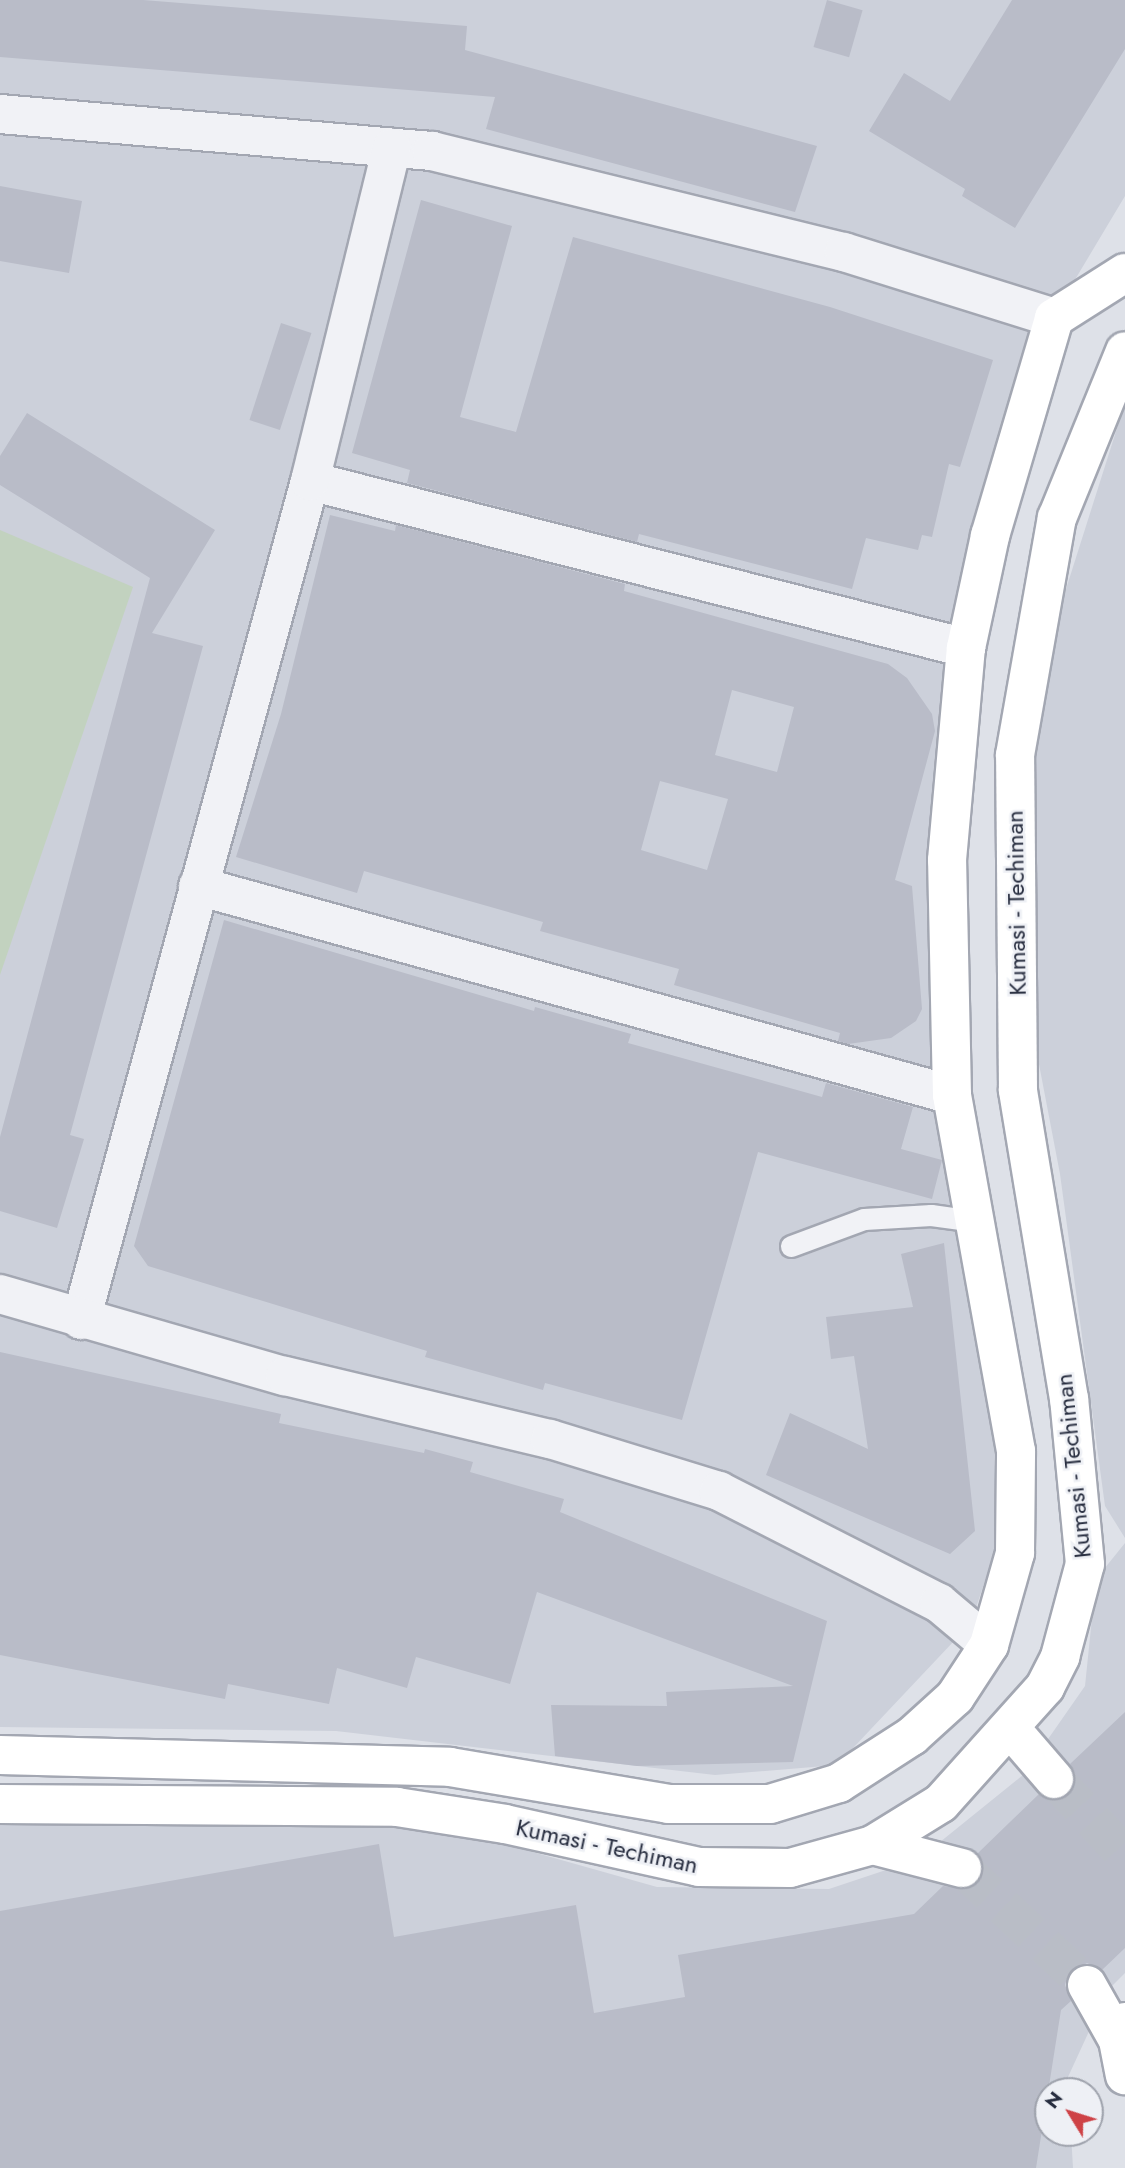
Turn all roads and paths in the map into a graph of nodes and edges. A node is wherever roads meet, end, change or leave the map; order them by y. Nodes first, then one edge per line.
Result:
1 (0, 114) edge
2 (392, 148) junction
3 (1125, 273) edge
4 (1054, 318) junction
5 (1125, 351) edge
6 (310, 481) junction
7 (965, 648) junction
8 (198, 886) junction
9 (952, 1095) junction
10 (974, 1221) junction
11 (791, 1246) dead end
12 (0, 1294) edge
13 (81, 1320) junction
14 (989, 1645) junction
15 (1011, 1729) junction
16 (0, 1755) edge
17 (1054, 1779) tunnel mouth
18 (0, 1804) edge
19 (873, 1845) junction
20 (962, 1868) tunnel mouth
21 (1087, 1985) tunnel mouth
22 (1123, 2046) edge

1 - 2 street
2 - 4 street
2 - 6 street
3 - 4 main road
4 - 7 main road
5 - 15 main road, Kumasi - Techiman
6 - 7 street
6 - 8 street
7 - 9 main road
8 - 9 street
8 - 13 street
9 - 10 main road
10 - 11 lane
10 - 14 main road
12 - 13 street
13 - 14 street
14 - 16 main road
15 - 17 main road
15 - 19 main road, Kumasi - Techiman
18 - 19 main road, Kumasi - Techiman
19 - 20 main road
21 - 22 main road

